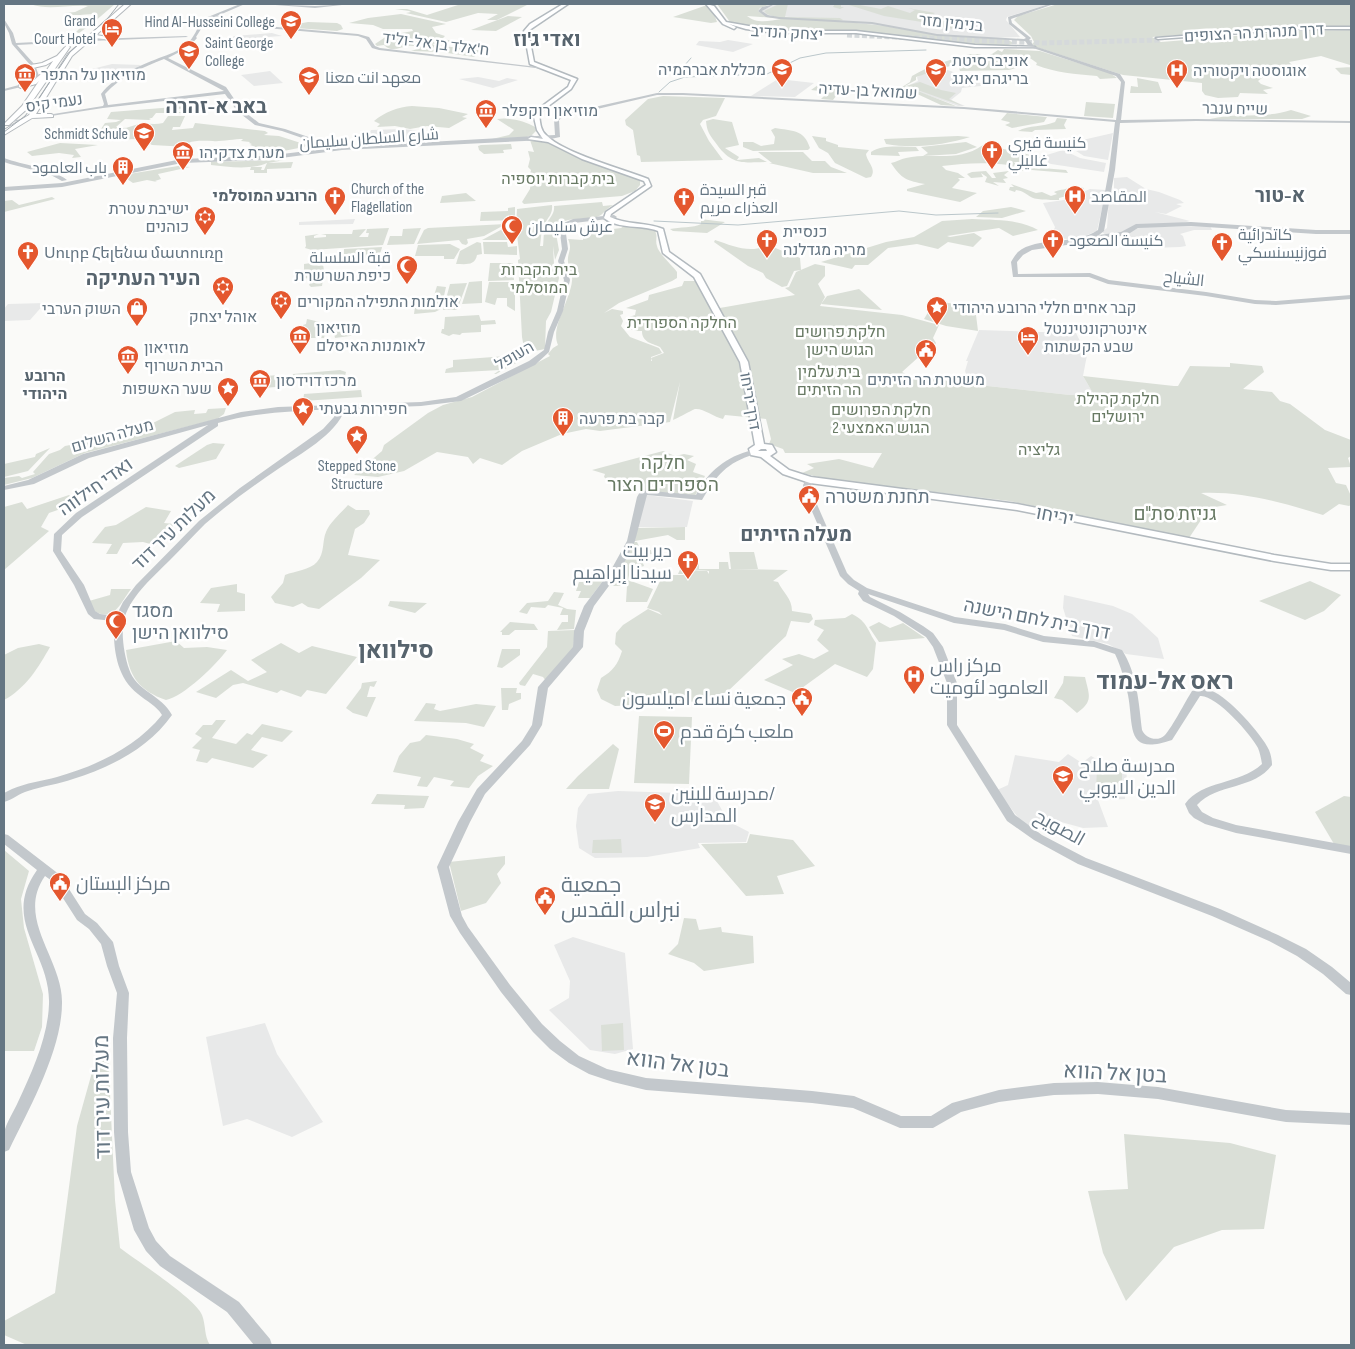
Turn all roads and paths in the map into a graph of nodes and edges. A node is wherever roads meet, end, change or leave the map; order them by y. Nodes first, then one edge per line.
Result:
1 (123, 4) edge
2 (128, 4) edge
3 (241, 4) edge
4 (264, 4) edge
5 (306, 4) edge
6 (348, 4) edge
7 (566, 4) edge
8 (708, 4) edge
9 (714, 4) edge
10 (773, 4) edge
11 (1052, 4) edge
12 (316, 6) junction
13 (108, 12) dead end
14 (213, 16) junction
15 (4, 20) edge
16 (730, 25) junction
17 (1351, 29) edge
18 (4, 32) edge
19 (11, 33) junction
20 (853, 34) tunnel mouth
21 (847, 35) tunnel mouth
22 (190, 38) junction
23 (112, 39) joint
24 (1160, 39) tunnel mouth
25 (80, 41) junction
26 (102, 41) joint
27 (56, 42) joint
28 (1026, 42) junction
29 (18, 43) junction
30 (997, 48) joint
31 (60, 54) junction
32 (169, 55) junction
33 (33, 66) junction
34 (544, 68) junction
35 (49, 69) junction
36 (21, 86) junction
37 (50, 87) joint
38 (4, 90) edge
39 (227, 92) junction
40 (103, 108) junction
41 (51, 116) joint
42 (28, 119) junction
43 (12, 121) junction
44 (1119, 121) junction
45 (1351, 122) edge
46 (538, 123) junction
47 (4, 126) edge
48 (540, 131) junction
49 (4, 134) edge
50 (529, 138) junction
51 (548, 138) junction
52 (559, 139) junction
53 (455, 144) junction
54 (340, 149) junction
55 (576, 153) junction
56 (4, 160) edge
57 (62, 181) junction
58 (4, 190) edge
59 (610, 217) junction
60 (1351, 232) edge
61 (1095, 237) junction
62 (1351, 297) edge
63 (342, 406) junction
64 (228, 418) junction
65 (756, 449) junction
66 (810, 480) junction
67 (4, 488) edge
68 (1351, 568) edge
69 (864, 590) junction
70 (119, 619) junction
71 (4, 798) edge
72 (4, 838) edge
73 (1351, 850) edge
74 (45, 868) junction
75 (1351, 990) edge
76 (1351, 1119) edge
77 (4, 1146) edge
78 (264, 1345) edge

1 - 13 highway
2 - 25 highway
3 - 14 street
4 - 12 street
5 - 12 street
6 - 12 street
7 - 34 main road
8 - 16 main road, יצחק הנדיב
9 - 16 main road, יצחק הנדיב
10 - 28 street, בנימין מזר
11 - 28 street
14 - 22 street
14 - 34 street, ח'אלד בן אל-וליד
15 - 19 street
16 - 20 main road, יצחק הנדיב
16 - 21 main road, יצחק הנדיב
16 - 28 main road
16 - 30 main road
17 - 24 main road, דרך מנהרת הר הצופים
18 - 19 street
19 - 29 street
22 - 23 street
22 - 26 street
22 - 32 street
23 - 25 highway
25 - 26 highway
25 - 27 highway
25 - 29 street
25 - 31 highway
25 - 37 highway
27 - 29 street
28 - 30 street
28 - 44 street
29 - 33 street
31 - 33 highway
31 - 35 highway
32 - 39 street
32 - 40 street
33 - 36 street
34 - 46 main road
35 - 36 highway
35 - 43 highway
36 - 38 street
37 - 42 highway
39 - 40 street
39 - 54 street
40 - 41 street, נעמי קיס
40 - 42 street, נעמי קיס
41 - 42 highway
42 - 43 street, נעמי קיס
42 - 49 highway
43 - 47 highway
44 - 45 street, שייח ענבר
44 - 52 street, שמואל בן-עדיה
44 - 61 street
46 - 48 main road
46 - 51 main road
48 - 50 main road
48 - 51 main road
50 - 51 main road
50 - 53 street
51 - 52 main road
51 - 55 main road
52 - 55 main road
53 - 54 street
53 - 54 street, شارع السلطان سليمان
54 - 57 street, شارع السلطان سليمان
55 - 59 main road
56 - 57 street
57 - 58 street, شارع السلطان سليمان
59 - 63 street, העופל
59 - 65 main road, דרך יריחו
60 - 61 street
61 - 62 street, الشياح
63 - 64 street, מעלה השלום
63 - 70 street, מעלות עיר דוד
64 - 67 street, מעלה השלום
64 - 70 street, ואדי חילווה
65 - 66 main road, יריחו
65 - 76 street, בטן אל הווא
66 - 68 main road, יריחו
66 - 69 street
69 - 73 street, דרך בית לחם הישנה
69 - 75 street, الصويح
70 - 71 street
72 - 74 street, מעלות עיר דוד
74 - 77 street
74 - 78 street, מעלות עיר דוד

